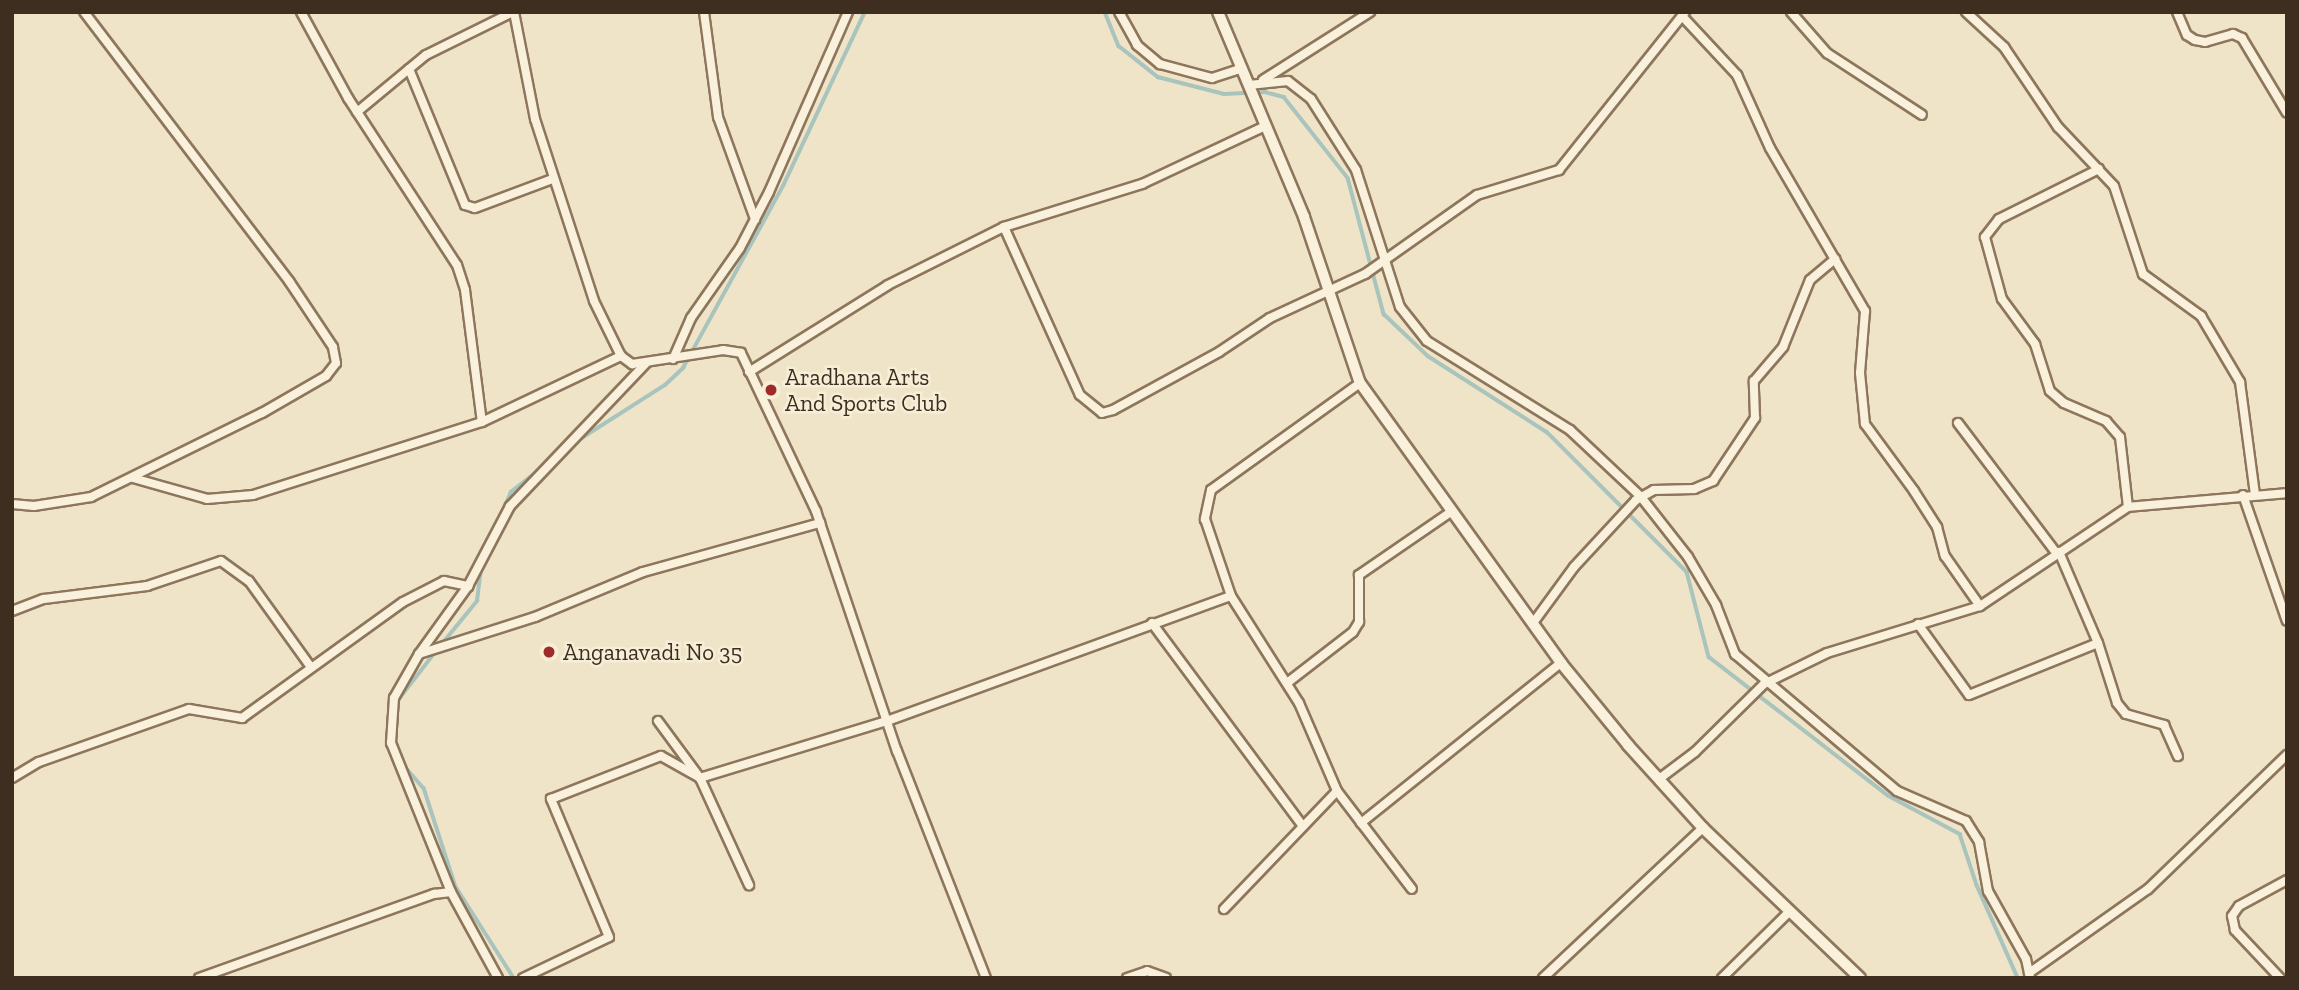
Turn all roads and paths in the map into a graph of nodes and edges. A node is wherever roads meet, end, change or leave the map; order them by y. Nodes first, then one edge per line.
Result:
1 (84, 12) edge
2 (301, 12) edge
3 (514, 12) edge
4 (704, 12) edge
5 (848, 12) edge
6 (1119, 12) edge
7 (1218, 12) edge
8 (1370, 12) edge
9 (1791, 12) edge
10 (1966, 12) edge
11 (2177, 12) edge
12 (1684, 14) edge
13 (1242, 68) junction
14 (409, 69) junction
15 (1253, 85) junction
16 (357, 112) junction
17 (2287, 113) edge
18 (1922, 115) dead end
19 (1265, 126) junction
20 (2099, 169) junction
21 (552, 179) junction
22 (755, 219) junction
23 (1004, 227) junction
24 (1835, 259) junction
25 (1383, 262) junction
26 (1329, 292) junction
27 (621, 355) junction
28 (676, 356) junction
29 (646, 363) junction
30 (749, 372) junction
31 (1360, 383) junction
32 (482, 422) junction
33 (1958, 424) dead end
34 (133, 478) junction
35 (2287, 494) edge
36 (2243, 495) junction
37 (2255, 495) junction
38 (1639, 498) junction
39 (12, 504) edge
40 (2127, 507) junction
41 (1452, 511) junction
42 (820, 523) junction
43 (2058, 553) junction
44 (468, 586) junction
45 (1231, 596) junction
46 (1980, 606) junction
47 (12, 611) edge
48 (2287, 621) edge
49 (1152, 623) junction
50 (1533, 623) junction
51 (1919, 624) junction
52 (2098, 643) junction
53 (419, 654) junction
54 (1562, 663) junction
55 (310, 666) junction
56 (1287, 683) junction
57 (1767, 683) junction
58 (658, 721) dead end
59 (887, 721) junction
60 (2287, 755) edge
61 (2178, 756) dead end
62 (12, 778) edge
63 (700, 778) junction
64 (1659, 779) junction
65 (1337, 791) junction
66 (1361, 823) junction
67 (1303, 827) junction
68 (1703, 828) junction
69 (2287, 880) edge
70 (749, 885) dead end
71 (1412, 889) dead end
72 (451, 892) junction
73 (1224, 909) dead end
74 (1790, 911) junction
75 (2030, 975) edge
76 (199, 978) edge
77 (498, 978) edge
78 (523, 978) edge
79 (986, 978) edge
80 (1126, 978) edge
81 (1166, 978) edge
82 (1543, 978) edge
83 (1722, 978) edge
84 (1860, 978) edge
85 (2280, 978) edge

1 - 34 street
2 - 16 street
3 - 14 street
3 - 21 street
4 - 22 street
5 - 22 street
6 - 13 street
7 - 13 street
8 - 15 street
9 - 18 street
10 - 20 street
11 - 17 street
12 - 24 street
12 - 25 street
13 - 15 street
14 - 16 street
14 - 21 street
15 - 19 street
15 - 25 street
16 - 32 street
19 - 23 street
19 - 26 street
20 - 37 street
20 - 40 street
21 - 27 street
22 - 28 street
23 - 26 street
23 - 30 street
24 - 38 street
24 - 46 street
25 - 26 street
25 - 38 street
26 - 31 street
27 - 29 street
27 - 32 street
28 - 29 street
28 - 30 street
29 - 44 street
30 - 42 street
31 - 41 street
31 - 45 street
32 - 34 street
33 - 43 street
34 - 39 street
35 - 37 street
36 - 37 street
36 - 40 street
36 - 48 street
38 - 50 street
38 - 57 street
40 - 43 street
41 - 50 street
41 - 56 street
42 - 53 street
42 - 59 street
43 - 46 street
43 - 52 street
44 - 53 street
44 - 55 street
45 - 49 street
45 - 56 street
46 - 51 street
47 - 55 street
49 - 59 street
49 - 67 street
50 - 54 street
51 - 52 street
51 - 57 street
52 - 61 street
53 - 72 street
54 - 64 street
54 - 66 street
55 - 62 street
56 - 65 street
57 - 64 street
57 - 75 street
58 - 63 street
59 - 63 street
59 - 79 street
60 - 75 street
63 - 70 street
63 - 78 street
64 - 68 street
65 - 66 street
65 - 67 street
66 - 71 street
67 - 73 street
68 - 74 street
68 - 82 street
69 - 85 street
72 - 76 street
72 - 77 street
74 - 83 street
74 - 84 street
80 - 81 street

